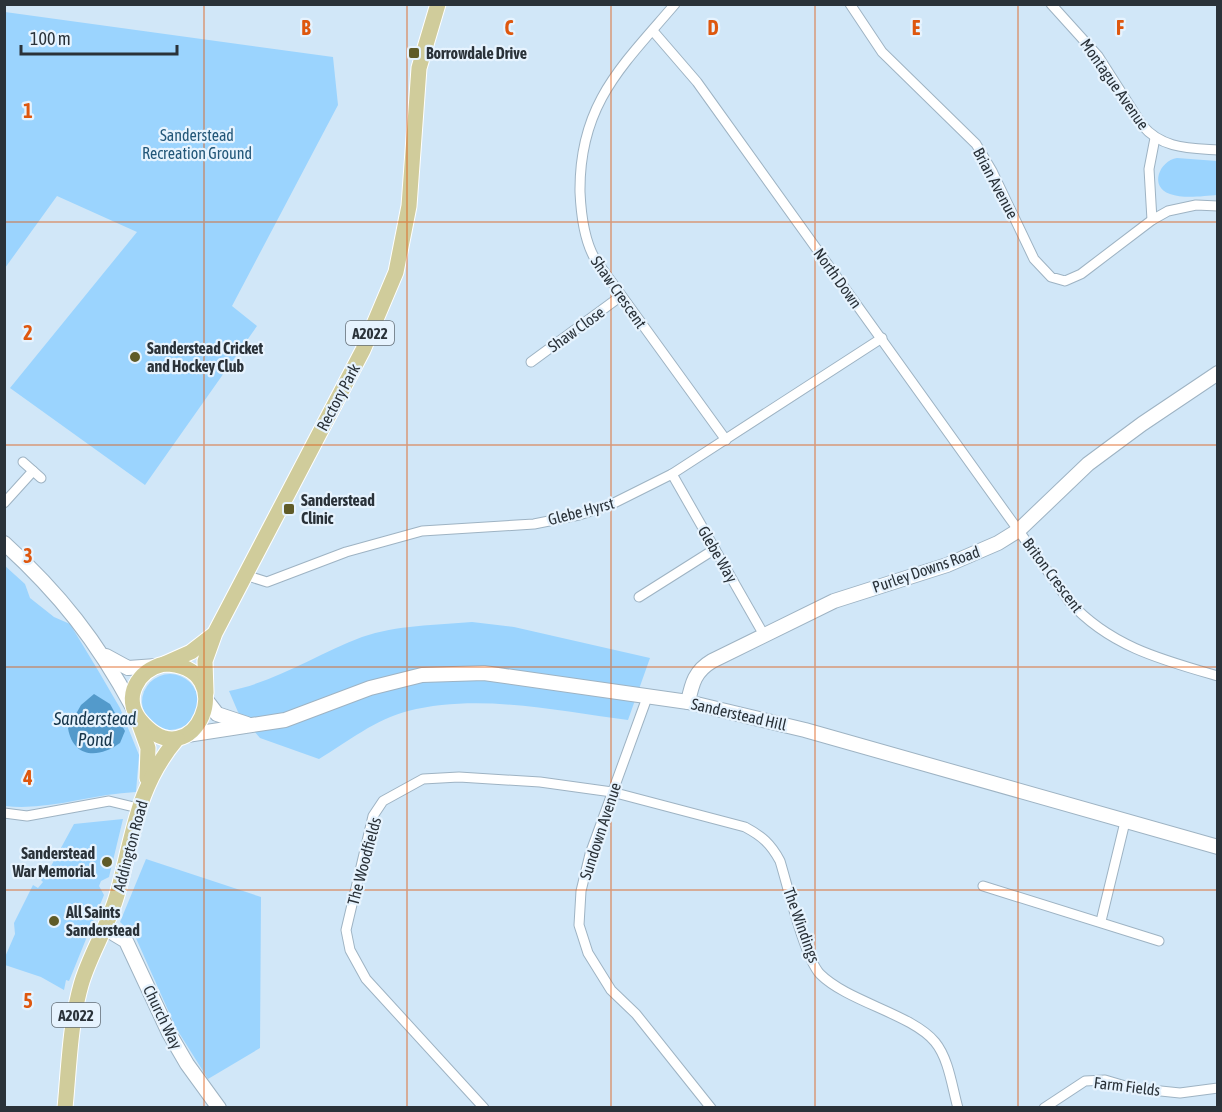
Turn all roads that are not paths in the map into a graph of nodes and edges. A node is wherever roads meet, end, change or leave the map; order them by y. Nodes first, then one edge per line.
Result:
1 (438, 4) edge
2 (675, 4) edge
3 (850, 4) edge
4 (1051, 4) edge
5 (653, 30) junction
6 (1155, 138) junction
7 (1213, 150) edge
8 (1218, 206) edge
9 (1152, 220) junction
10 (621, 296) junction
11 (882, 339) junction
12 (531, 362) dead end
13 (1218, 373) edge
14 (726, 440) junction
15 (23, 462) dead end
16 (33, 471) junction
17 (672, 474) junction
18 (41, 478) dead end
19 (4, 503) edge
20 (1019, 530) junction
21 (4, 543) edge
22 (715, 549) junction
23 (244, 575) junction
24 (639, 597) dead end
25 (215, 633) junction
26 (764, 635) junction
27 (100, 651) junction
28 (160, 665) junction
29 (1217, 674) edge
30 (648, 695) junction
31 (206, 697) junction
32 (688, 702) junction
33 (135, 711) junction
34 (253, 726) junction
35 (182, 737) junction
36 (612, 792) junction
37 (144, 793) junction
38 (138, 808) junction
39 (4, 813) edge
40 (1125, 822) junction
41 (1218, 847) edge
42 (983, 886) dead end
43 (1101, 921) junction
44 (106, 929) junction
45 (1159, 941) dead end
46 (1218, 1088) edge
47 (65, 1107) edge
48 (219, 1107) edge
49 (484, 1107) edge
50 (711, 1107) edge
51 (957, 1107) edge
52 (1044, 1107) edge

1 - 23 main road, Rectory Park / A2022
2 - 5 street, Shaw Crescent
3 - 9 street, Brian Avenue
4 - 6 street, Montague Avenue
5 - 10 street, Shaw Crescent
5 - 11 street, North Down
6 - 7 street, Montague Avenue
6 - 9 street, Montague Avenue
8 - 9 street
10 - 12 street, Shaw Close
10 - 14 street, Shaw Crescent
11 - 14 street, Glebe Hyrst
11 - 20 street, North Down
13 - 20 main road, Purley Downs Road
14 - 17 street, Glebe Hyrst
15 - 16 street
16 - 18 street
16 - 19 street
17 - 22 street, Glebe Way
17 - 23 street, Glebe Hyrst
20 - 26 main road, Purley Downs Road
20 - 29 street, Briton Crescent
21 - 27 main road
22 - 24 street
22 - 26 street, Glebe Way
23 - 25 main road, Rectory Park / A2022
25 - 28 main road, Rectory Park / A2022
25 - 31 main road, Rectory Park / A2022
26 - 32 main road, Purley Downs Road
27 - 28 main road
27 - 33 main road
28 - 31 main road
28 - 33 main road
30 - 32 main road, Sanderstead Hill
30 - 34 main road, Sanderstead Hill
30 - 36 street, Sundown Avenue
31 - 34 main road, Sanderstead Hill
31 - 35 main road
32 - 40 main road, Sanderstead Hill
33 - 35 main road
33 - 37 main road, A2022
34 - 35 main road, Sanderstead Hill
35 - 37 main road, A2022
36 - 49 street, The Woodfields
36 - 50 street, Sundown Avenue
36 - 51 street, The Windings
37 - 38 main road, Addington Road / A2022
38 - 39 street
38 - 44 main road, Addington Road / A2022
40 - 41 main road, Sanderstead Hill
40 - 43 street
42 - 43 street
43 - 45 street
44 - 47 main road, Addington Road / A2022
44 - 48 main road, Church Way
46 - 52 street, Farm Fields

